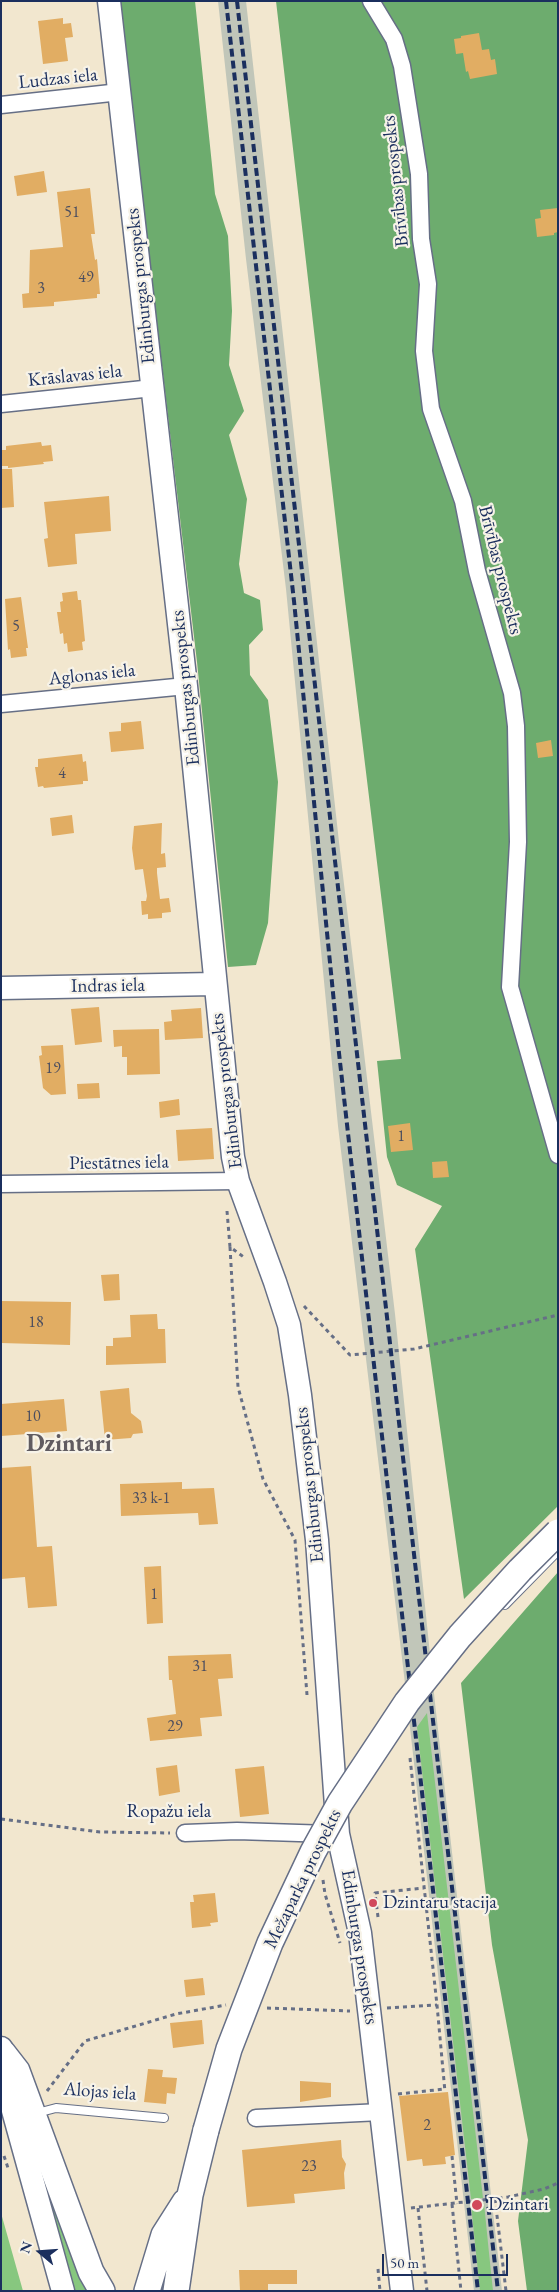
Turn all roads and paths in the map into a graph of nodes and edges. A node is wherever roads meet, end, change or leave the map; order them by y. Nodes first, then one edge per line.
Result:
1 (109, 1) edge
2 (371, 1) edge
3 (120, 92) junction
4 (1, 106) edge
5 (153, 388) junction
6 (1, 404) edge
7 (186, 686) junction
8 (1, 704) edge
9 (214, 984) junction
10 (1, 988) edge
11 (558, 1155) edge
12 (238, 1181) junction
13 (1, 1184) edge
14 (227, 1209) dead end
15 (275, 1282) junction
16 (558, 1315) edge
17 (558, 1532) edge
18 (558, 1551) edge
19 (496, 1614) dead end
20 (410, 1758) dead end
21 (1, 1819) edge
22 (185, 1833) joint
23 (338, 1834) junction
24 (309, 1835) junction
25 (424, 1888) junction
26 (379, 1925) dead end
27 (437, 2005) junction
28 (255, 2007) junction
29 (370, 2010) junction
30 (2, 2050) edge
31 (396, 2094) dead end
32 (30, 2106) junction
33 (382, 2112) junction
34 (164, 2118) dead end
35 (256, 2118) dead end
36 (452, 2156) dead end
37 (558, 2182) edge
38 (190, 2195) junction
39 (496, 2199) junction
40 (452, 2204) junction
41 (457, 2204) junction
42 (418, 2208) junction
43 (394, 2209) junction
44 (63, 2291) edge
45 (102, 2291) edge
46 (147, 2291) edge
47 (176, 2291) edge
48 (402, 2291) edge
49 (427, 2291) edge
50 (461, 2291) edge
51 (506, 2291) edge

1 - 3 street, Edinburgas prospekts
2 - 11 street, Brīvības prospekts
3 - 4 street, Ludzas iela
3 - 5 street, Edinburgas prospekts
5 - 6 street, Krāslavas iela
5 - 7 street, Edinburgas prospekts
7 - 8 street, Aglonas iela
7 - 9 street, Edinburgas prospekts
9 - 10 street, Indras iela
9 - 12 street, Edinburgas prospekts
12 - 13 street, Piestātnes iela
12 - 15 street, Edinburgas prospekts
14 - 15 path
15 - 16 path
15 - 23 street, Edinburgas prospekts
17 - 38 main road, Mežaparka prospekts, bridge
18 - 19 lane
20 - 25 path
21 - 22 path, Ropažu iela
22 - 24 street, Ropažu iela
23 - 24 street, Ropažu iela
23 - 29 street, Edinburgas prospekts
24 - 28 street
25 - 26 path
25 - 27 path
27 - 29 path
27 - 31 path
28 - 29 path
28 - 32 path
29 - 33 street, Edinburgas prospekts
30 - 32 main road
30 - 44 street
32 - 34 lane, Alojas iela
32 - 45 main road
33 - 35 street
33 - 43 street, Edinburgas prospekts
36 - 41 path
37 - 39 path
38 - 46 main road
38 - 47 main road, Mežaparka prospekts
39 - 41 path
39 - 51 path
40 - 41 path
40 - 42 path
40 - 50 path
42 - 43 path
42 - 49 path
43 - 48 street, Edinburgas prospekts

